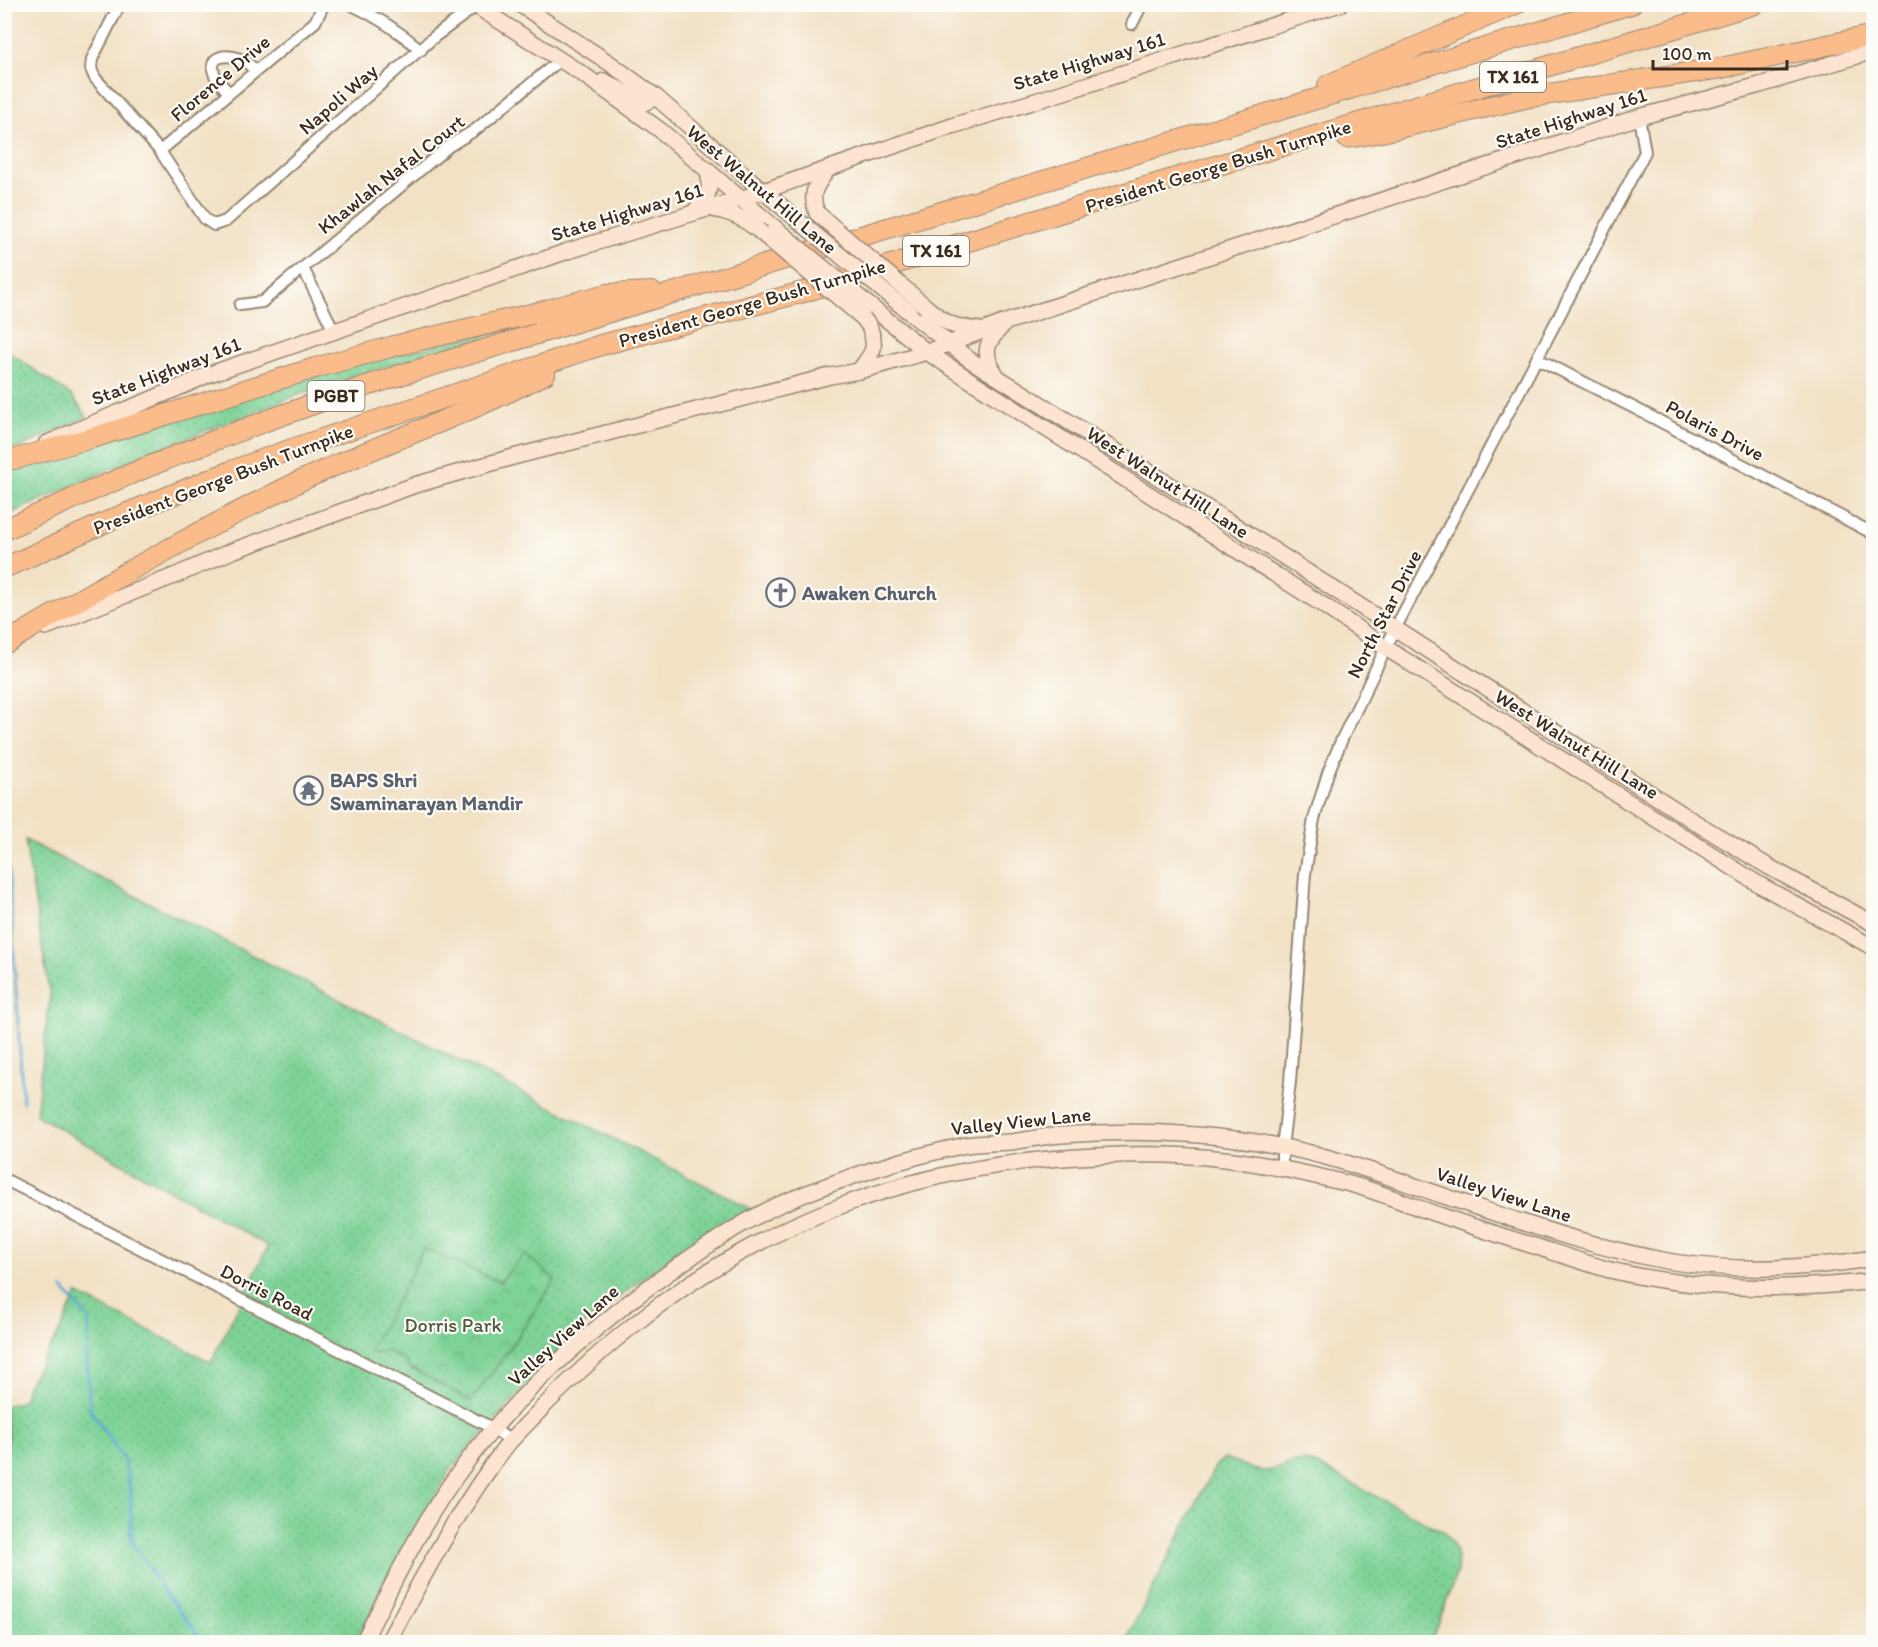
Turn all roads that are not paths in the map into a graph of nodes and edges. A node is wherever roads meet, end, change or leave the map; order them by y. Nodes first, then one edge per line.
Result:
1 (120, 4) edge
2 (324, 4) edge
3 (350, 4) edge
4 (519, 4) edge
5 (1142, 4) edge
6 (1340, 4) edge
7 (1516, 4) edge
8 (1631, 4) edge
9 (1755, 4) edge
10 (474, 5) edge
11 (1132, 24) dead end
12 (1874, 35) edge
13 (421, 50) junction
14 (1874, 51) edge
15 (560, 60) junction
16 (256, 70) junction
17 (584, 75) junction
18 (229, 93) junction
19 (656, 98) junction
20 (1261, 116) junction
21 (1639, 117) junction
22 (1271, 150) junction
23 (160, 151) junction
24 (708, 170) junction
25 (828, 170) junction
26 (762, 191) junction
27 (740, 199) junction
28 (708, 209) junction
29 (692, 214) junction
30 (303, 268) junction
31 (679, 291) junction
32 (240, 305) dead end
33 (1006, 322) junction
34 (983, 330) junction
35 (334, 331) junction
36 (950, 344) junction
37 (601, 345) junction
38 (927, 352) junction
39 (1538, 359) junction
40 (859, 371) junction
41 (996, 375) junction
42 (1092, 437) junction
43 (1082, 452) junction
44 (10, 461) edge
45 (4, 530) edge
46 (1874, 534) edge
47 (4, 568) edge
48 (1395, 629) junction
49 (5, 644) edge
50 (1386, 648) junction
51 (1567, 740) junction
52 (1556, 756) junction
53 (1705, 829) junction
54 (1695, 844) junction
55 (1874, 924) edge
56 (1874, 948) edge
57 (1282, 1147) junction
58 (1282, 1168) junction
59 (4, 1179) edge
60 (1874, 1258) edge
61 (1874, 1281) edge
62 (494, 1429) junction
63 (511, 1441) junction
64 (363, 1642) edge
65 (388, 1642) edge

1 - 23 street
2 - 16 street, Florence Drive
3 - 13 street
4 - 19 main road, West Walnut Hill Lane
5 - 11 street
6 - 25 main road, State Highway 161
7 - 20 highway
8 - 20 highway, President George Bush Turnpike / TX 161
9 - 22 highway, President George Bush Turnpike / TX 161
10 - 13 street, Napoli Way
10 - 15 main road, West Walnut Hill Lane
12 - 22 highway
13 - 23 street, Napoli Way
14 - 21 main road, State Highway 161
15 - 17 main road, West Walnut Hill Lane
15 - 30 street, Khawlah Nafal Court
16 - 18 street, Florence Drive
16 - 18 street
17 - 19 main road
17 - 24 main road, West Walnut Hill Lane
18 - 23 street, Florence Drive
19 - 26 main road, West Walnut Hill Lane
20 - 31 highway, President George Bush Turnpike / TX 161
21 - 33 main road, State Highway 161
21 - 39 street, North Star Drive
22 - 37 highway, President George Bush Turnpike / TX 161
24 - 27 main road, West Walnut Hill Lane
24 - 29 main road
25 - 26 main road, State Highway 161
25 - 34 main road, bridge
26 - 27 main road, State Highway 161
26 - 36 main road, West Walnut Hill Lane, bridge
27 - 28 main road, State Highway 161
27 - 38 main road, West Walnut Hill Lane, bridge
28 - 29 main road, State Highway 161
28 - 40 main road, bridge
29 - 35 main road, State Highway 161
30 - 32 street, Khawlah Nafal Court
30 - 35 street
31 - 44 highway
31 - 45 highway, President George Bush Turnpike / PGBT
33 - 34 main road, State Highway 161
33 - 41 main road
34 - 36 main road, State Highway 161
35 - 44 main road, State Highway 161
36 - 38 main road, State Highway 161
36 - 41 main road, West Walnut Hill Lane
37 - 47 highway, President George Bush Turnpike / PGBT
37 - 49 highway
38 - 40 main road, State Highway 161
38 - 43 main road, West Walnut Hill Lane
39 - 46 street, Polaris Drive
39 - 48 street, North Star Drive
40 - 49 main road, State Highway 161
41 - 42 main road, West Walnut Hill Lane
42 - 43 main road
42 - 48 main road, West Walnut Hill Lane
43 - 50 main road, West Walnut Hill Lane
48 - 50 street, North Star Drive
48 - 51 main road, West Walnut Hill Lane
50 - 52 main road, West Walnut Hill Lane
50 - 57 street, North Star Drive
51 - 52 main road
51 - 53 main road, West Walnut Hill Lane
52 - 54 main road, West Walnut Hill Lane
53 - 54 main road
53 - 55 main road, West Walnut Hill Lane
54 - 56 main road, West Walnut Hill Lane
57 - 58 street, North Star Drive
57 - 60 main road, Valley View Lane
57 - 62 main road, Valley View Lane
58 - 61 main road, Valley View Lane
58 - 63 main road, Valley View Lane
59 - 62 street, Dorris Road
62 - 63 street, Dorris Road
62 - 64 main road, Valley View Lane
63 - 65 main road, Valley View Lane

